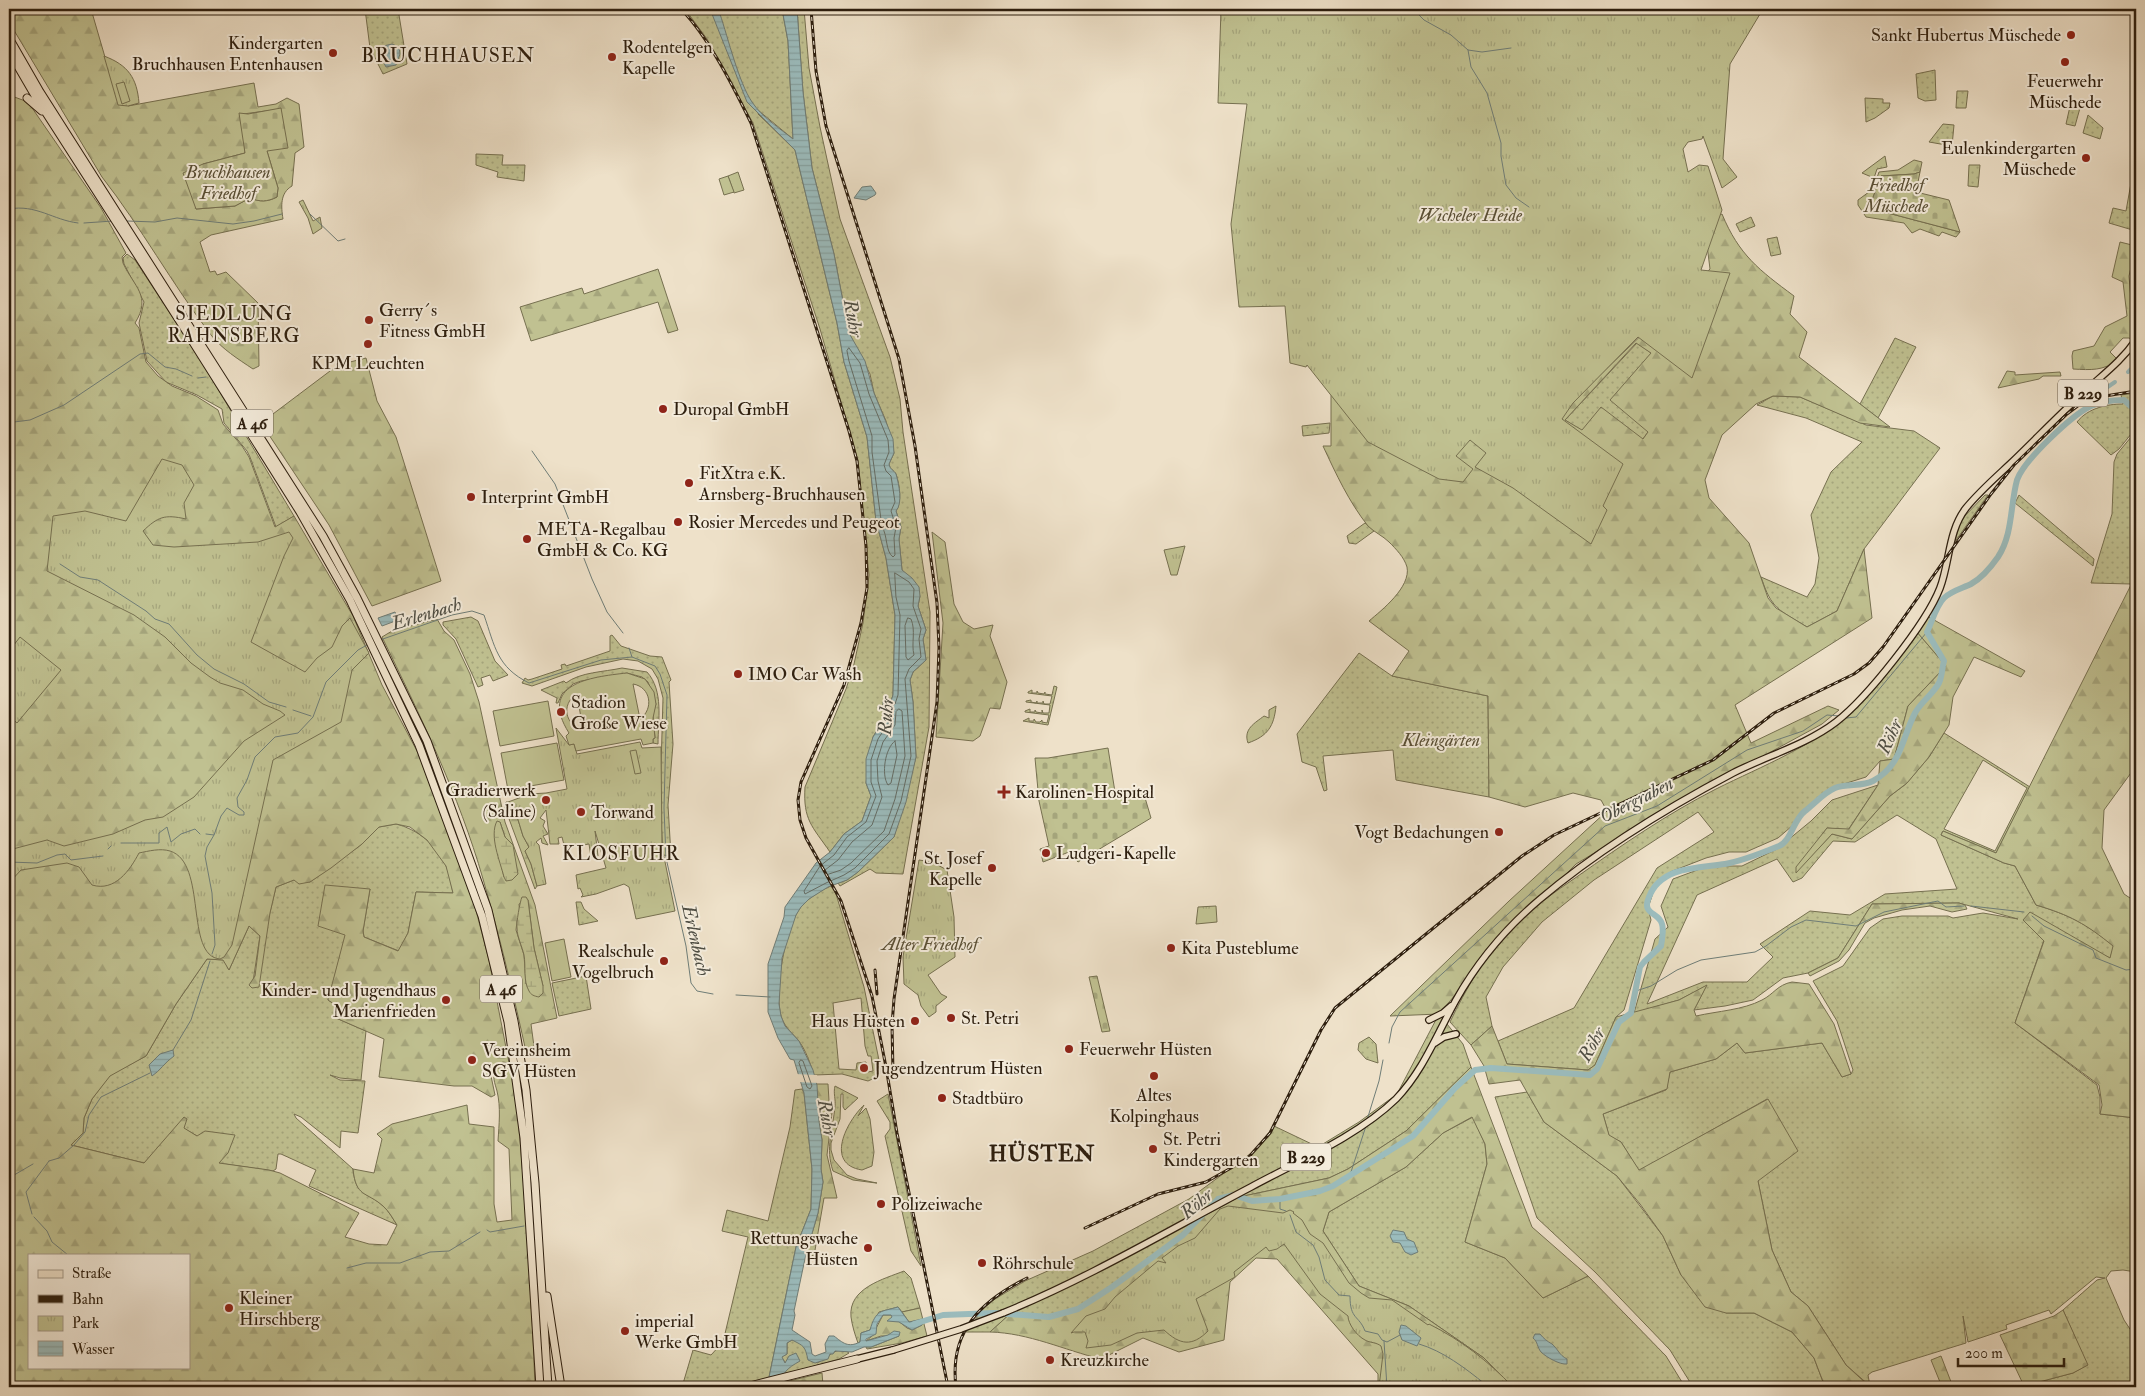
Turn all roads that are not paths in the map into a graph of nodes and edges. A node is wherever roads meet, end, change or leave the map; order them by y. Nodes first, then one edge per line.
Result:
1 (9, 38) edge
2 (9, 51) edge
3 (27, 98) dead end
4 (62, 139) junction
5 (107, 203) junction
6 (2136, 340) edge
7 (402, 697) junction
8 (1453, 1005) junction
9 (1429, 1020) dead end
10 (1456, 1034) dead end
11 (1434, 1044) junction
12 (540, 1262) junction
13 (858, 1359) joint
14 (540, 1387) edge
15 (548, 1387) edge
16 (562, 1387) edge
17 (746, 1387) edge

1 - 5 highway, A 46
2 - 4 highway, A 46
3 - 4 highway
4 - 5 highway, A 46
5 - 7 highway, A 46
6 - 8 main road, B 229
7 - 12 highway, A 46
7 - 14 highway, A 46
8 - 9 main road
8 - 11 main road, B 229
10 - 11 main road
11 - 13 main road, B 229, bridge
12 - 15 highway, A 46
12 - 16 highway
13 - 17 highway

